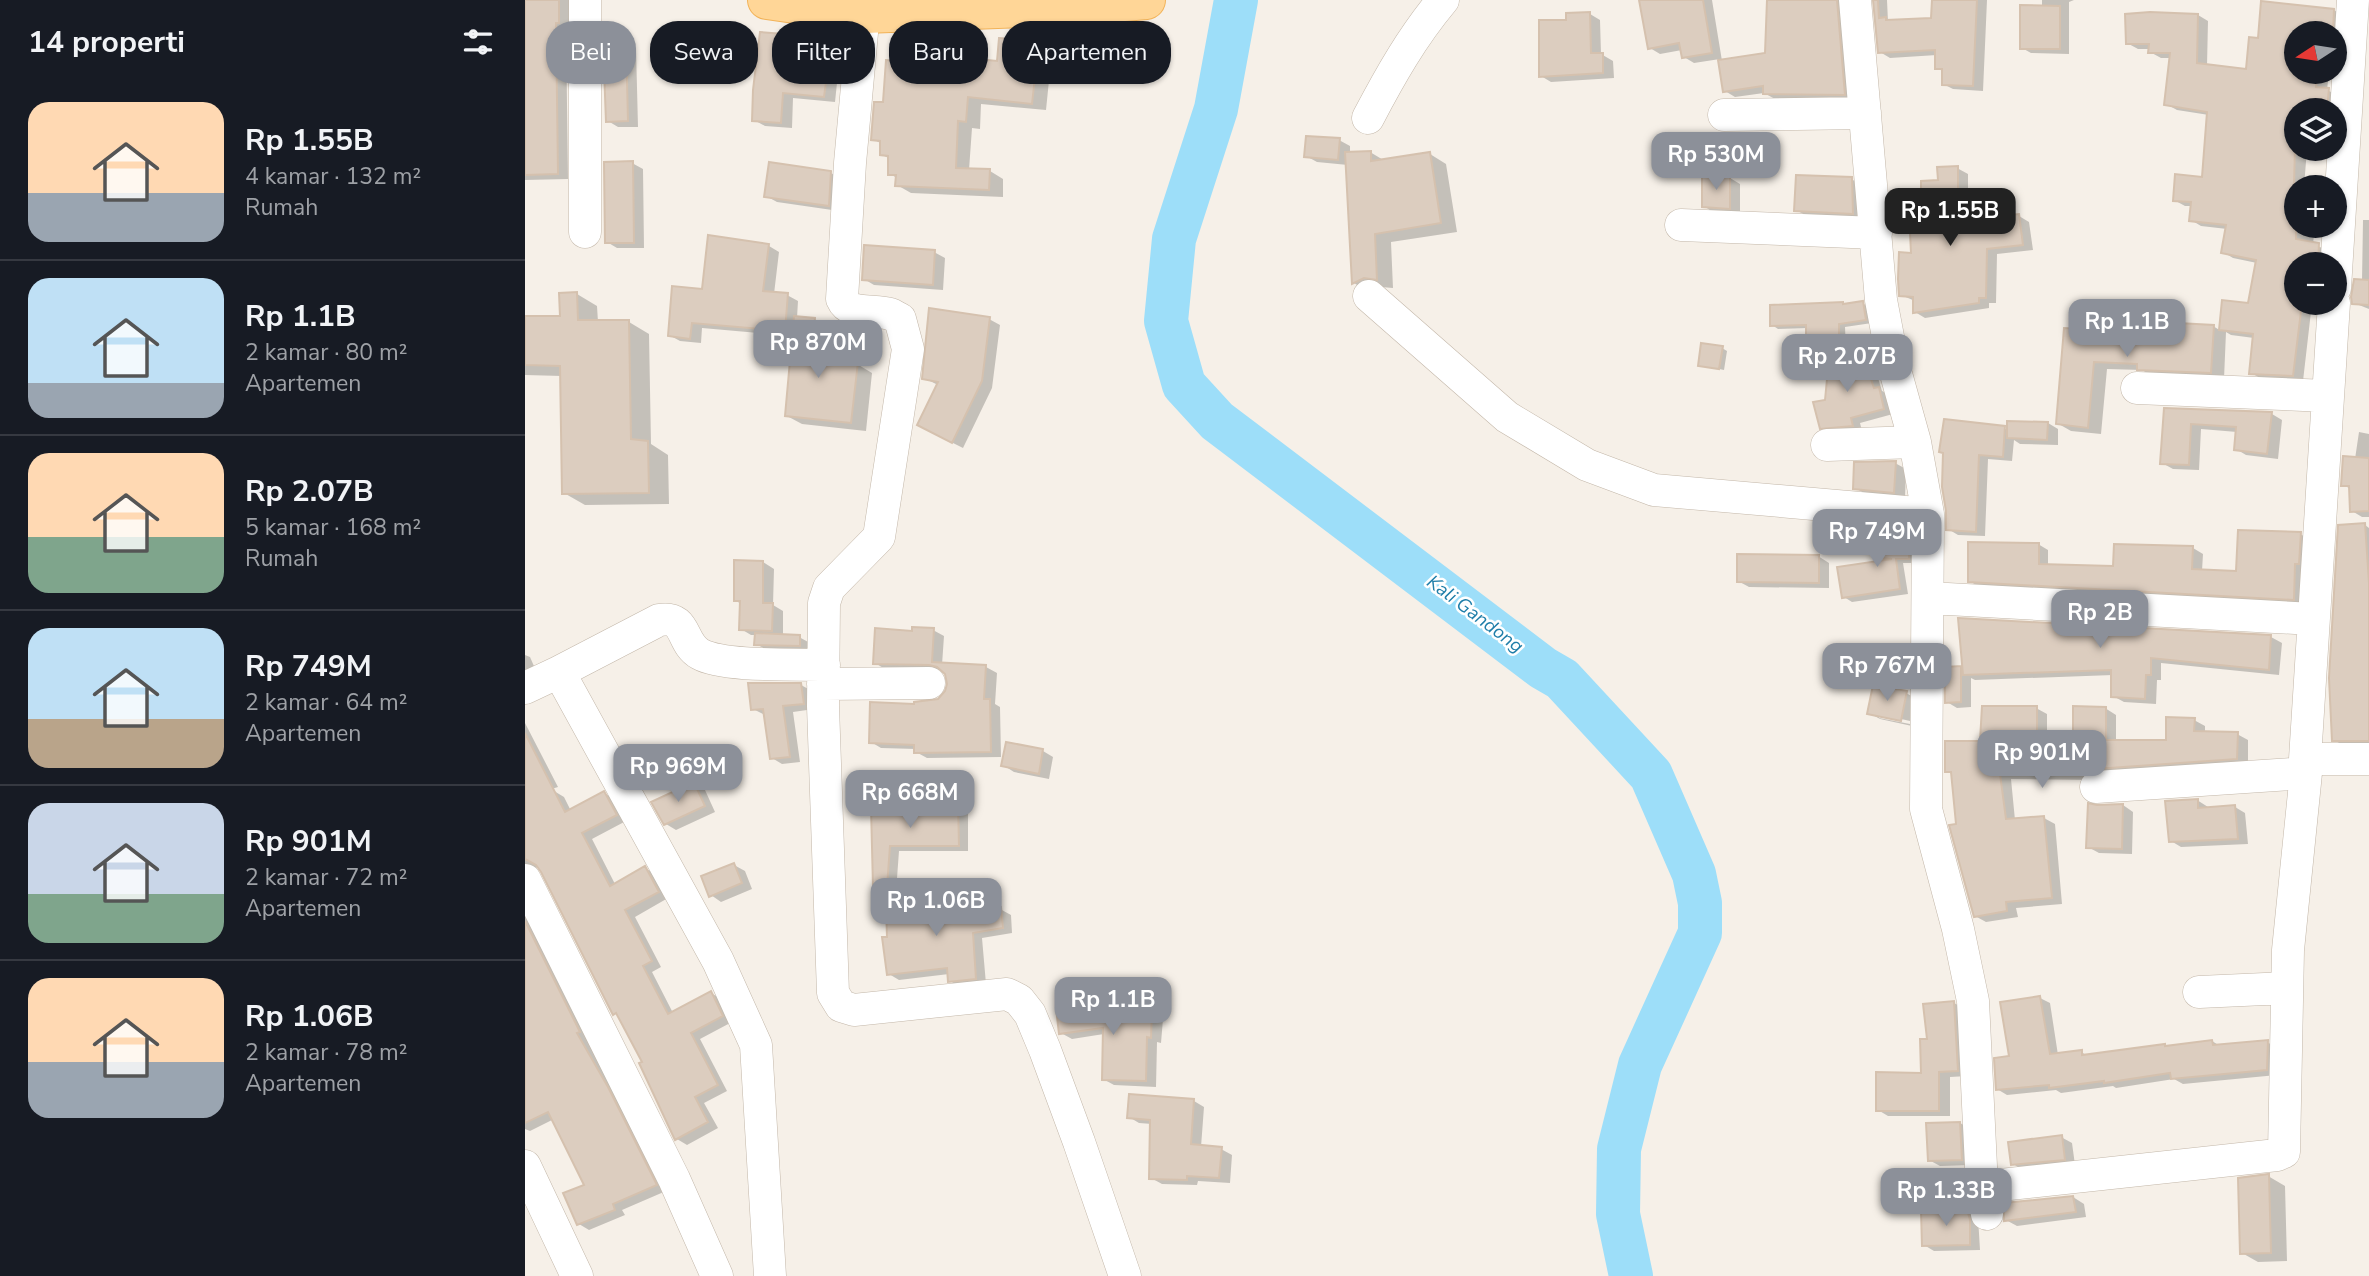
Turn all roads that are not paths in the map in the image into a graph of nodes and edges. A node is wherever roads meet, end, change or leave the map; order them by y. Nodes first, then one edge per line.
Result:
1 (585, 0) edge
2 (767, 0) edge
3 (1146, 0) edge
4 (1443, 0) edge
5 (1855, 0) edge
6 (2353, 0) edge
7 (1137, 1) edge
8 (864, 7) edge
9 (1865, 113) junction
10 (1724, 115) dead end
11 (1368, 118) dead end
12 (1681, 225) dead end
13 (585, 232) dead end
14 (1877, 233) junction
15 (2337, 252) edge
16 (1369, 296) dead end
17 (2332, 315) edge
18 (2137, 388) dead end
19 (2327, 396) junction
20 (1915, 442) junction
21 (1827, 446) dead end
22 (1929, 514) junction
23 (1929, 598) junction
24 (2313, 620) junction
25 (559, 671) junction
26 (823, 674) junction
27 (929, 683) dead end
28 (525, 688) edge
29 (2369, 759) edge
30 (2306, 766) junction
31 (2096, 787) dead end
32 (525, 880) edge
33 (2287, 988) junction
34 (2199, 992) dead end
35 (525, 1166) edge
36 (576, 1276) edge
37 (717, 1276) edge
38 (770, 1276) edge
39 (1125, 1276) edge

1 - 13 street
2 - 8 main road
3 - 7 main road
4 - 11 street
5 - 9 street
6 - 15 street
7 - 8 main road
8 - 26 street
9 - 10 street
9 - 14 street
12 - 14 street
14 - 20 street
16 - 22 street
17 - 19 street
18 - 19 street
19 - 24 street
20 - 21 street
20 - 22 street
22 - 23 street
23 - 24 street
23 - 33 street
24 - 30 street
25 - 26 street
25 - 28 street
25 - 38 street
26 - 27 street
26 - 39 street
29 - 30 street
30 - 31 street
30 - 33 street
32 - 37 street
33 - 34 street
35 - 36 street

